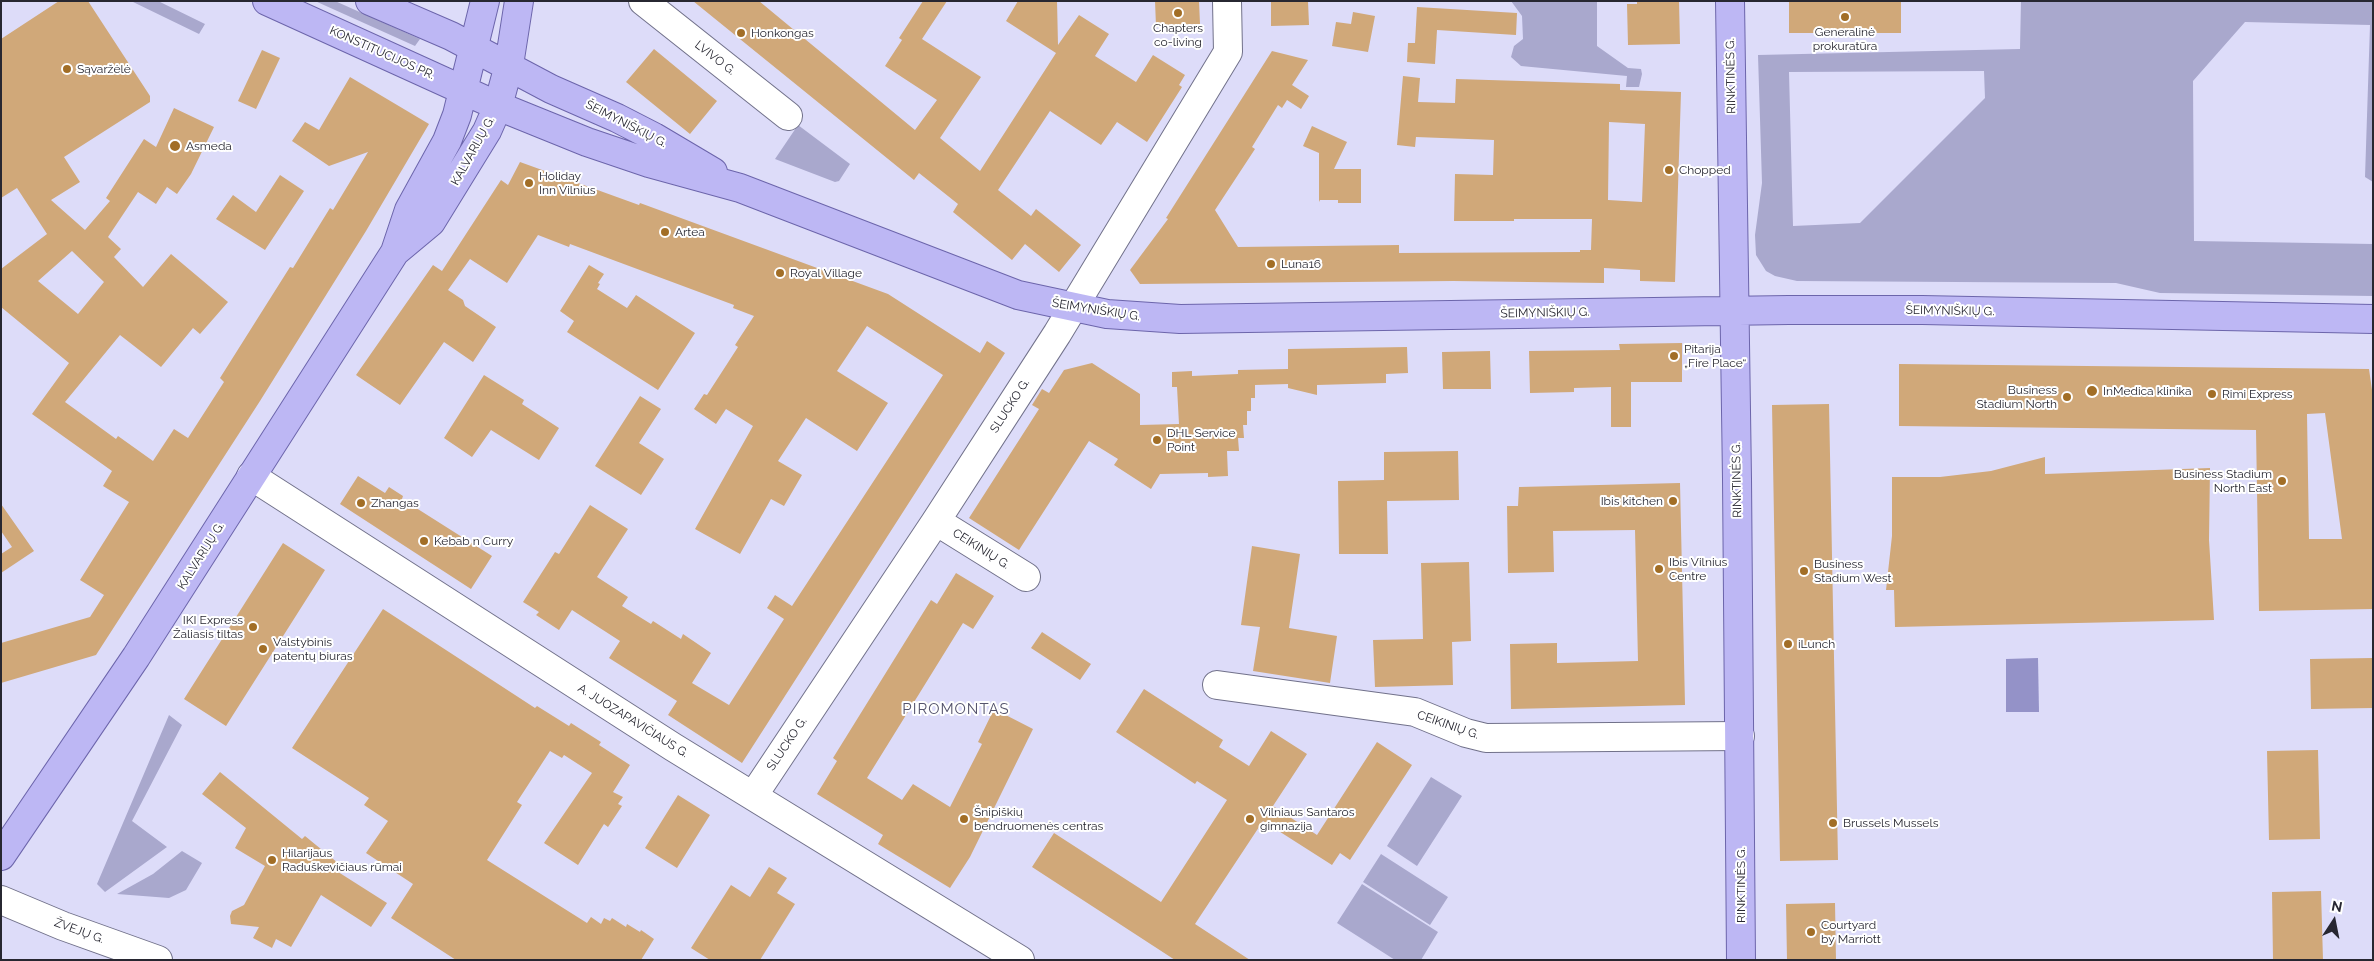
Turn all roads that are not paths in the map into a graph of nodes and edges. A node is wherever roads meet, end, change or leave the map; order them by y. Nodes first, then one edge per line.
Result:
1 (266, 1) edge
2 (370, 1) edge
3 (485, 1) edge
4 (519, 1) edge
5 (643, 1) edge
6 (1227, 1) edge
7 (1730, 1) edge
8 (475, 48) junction
9 (509, 65) junction
10 (464, 91) junction
11 (498, 106) junction
12 (788, 116) dead end
13 (740, 188) junction
14 (396, 252) junction
15 (1073, 308) junction
16 (1735, 311) junction
17 (2373, 319) edge
18 (251, 476) junction
19 (936, 521) junction
20 (1026, 577) dead end
21 (1217, 685) dead end
22 (1740, 736) junction
23 (752, 796) junction
24 (1, 856) edge
25 (1, 900) edge
26 (158, 960) edge
27 (1020, 960) edge
28 (1741, 960) edge

1 - 10 main road, KONSTITUCIJOS PR.
2 - 8 main road
3 - 8 main road, KALVARIJŲ G.
4 - 9 main road, KALVARIJŲ G.
5 - 12 street, LVIVO G.
6 - 15 street, SLUCKO G.
7 - 16 main road, RINKTINĖS G.
8 - 9 main road
8 - 10 main road, KALVARIJŲ G.
9 - 11 main road, KALVARIJŲ G.
9 - 13 main road, ŠEIMYNIŠKIŲ G.
10 - 11 main road, KONSTITUCIJOS PR.
10 - 14 main road, KALVARIJŲ G.
11 - 13 main road, ŠEIMYNIŠKIŲ G.
11 - 14 main road, KALVARIJŲ G.
13 - 15 main road, ŠEIMYNIŠKIŲ G.
14 - 18 main road, KALVARIJŲ G.
15 - 16 main road, ŠEIMYNIŠKIŲ G.
15 - 19 street, SLUCKO G.
16 - 17 main road, ŠEIMYNIŠKIŲ G.
16 - 22 main road, RINKTINĖS G.
18 - 23 street, A. JUOZAPAVIČIAUS G.
18 - 24 main road, KALVARIJŲ G.
19 - 20 street, CEIKINIŲ G.
19 - 23 street, SLUCKO G.
21 - 22 street, CEIKINIŲ G.
22 - 28 main road, RINKTINĖS G.
23 - 27 street, A. JUOZAPAVIČIAUS G.
25 - 26 street, ŽVEJŲ G.

